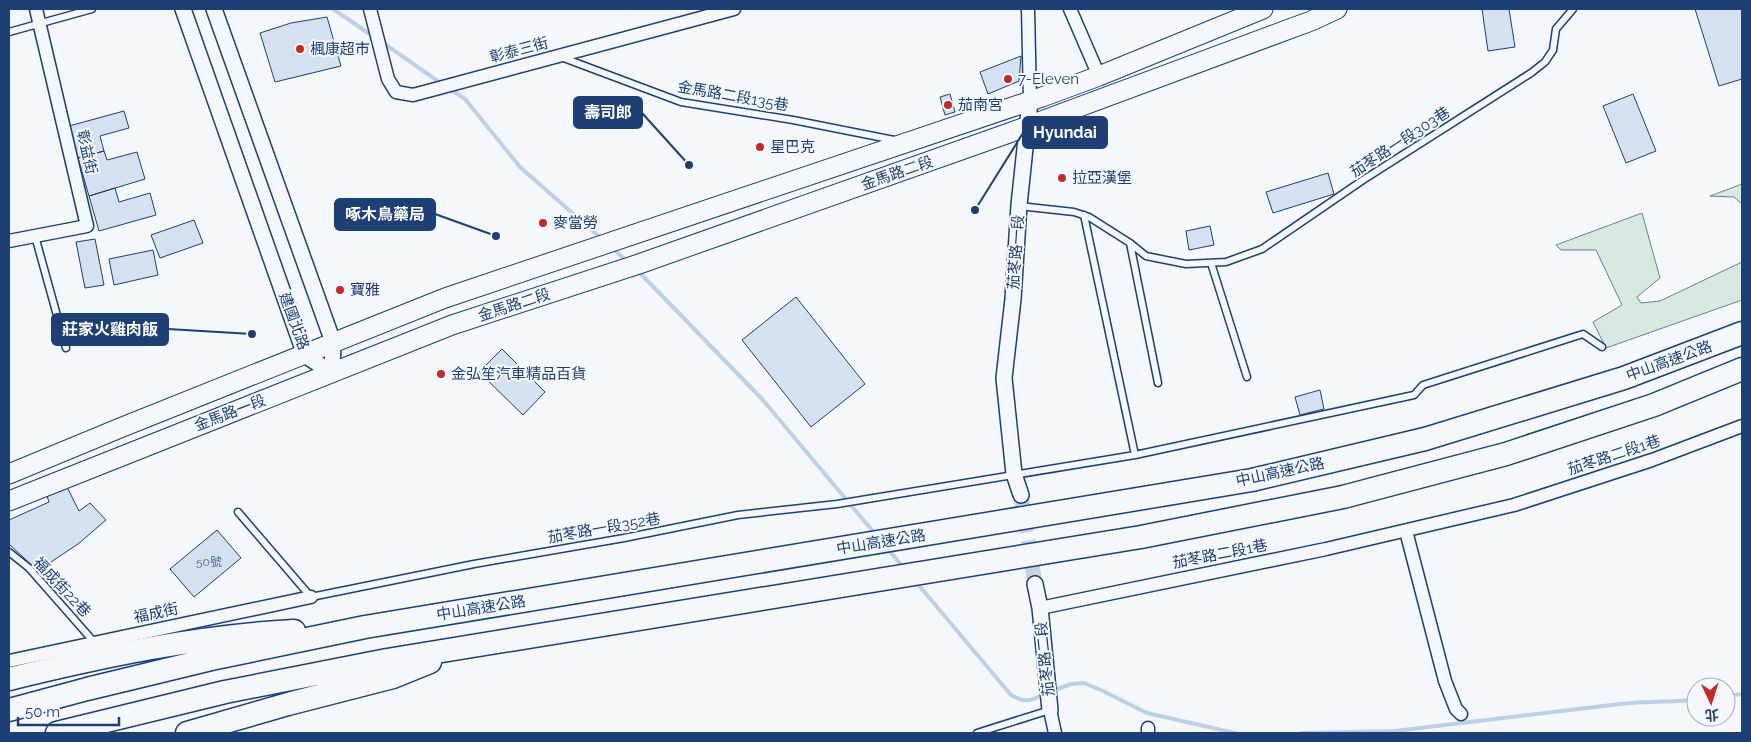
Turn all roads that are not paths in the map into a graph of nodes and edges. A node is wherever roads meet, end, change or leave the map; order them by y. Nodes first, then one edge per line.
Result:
1 (36, 9) edge
2 (92, 9) edge
3 (183, 9) edge
4 (214, 9) edge
5 (370, 9) edge
6 (734, 9) edge
7 (1028, 9) edge
8 (1070, 9) edge
9 (1263, 9) edge
10 (1337, 9) edge
11 (1573, 9) edge
12 (40, 23) junction
13 (9, 32) edge
14 (560, 56) junction
15 (1099, 76) junction
16 (1030, 101) junction
17 (1029, 126) junction
18 (908, 143) junction
19 (1019, 206) junction
20 (1084, 215) junction
21 (35, 236) junction
22 (9, 242) edge
23 (1130, 243) junction
24 (1211, 262) junction
25 (445, 298) joint
26 (452, 325) joint
27 (1742, 333) edge
28 (333, 342) junction
29 (1602, 347) dead end
30 (66, 348) dead end
31 (305, 355) junction
32 (1742, 369) edge
33 (332, 373) junction
34 (1247, 377) dead end
35 (1158, 383) dead end
36 (1742, 426) edge
37 (1135, 455) junction
38 (9, 474) edge
39 (1014, 474) junction
40 (1021, 495) tunnel mouth
41 (9, 501) edge
42 (238, 512) dead end
43 (1406, 531) junction
44 (9, 552) edge
45 (1035, 584) tunnel mouth
46 (311, 598) junction
47 (1040, 608) junction
48 (365, 627) junction
49 (94, 642) junction
50 (467, 646) junction
51 (9, 660) edge
52 (9, 680) edge
53 (1049, 698) junction
54 (9, 710) edge
55 (1461, 714) dead end
56 (57, 733) edge
57 (187, 733) edge
58 (977, 733) edge
59 (1055, 733) edge

1 - 12 street, 彰益街
2 - 12 lane
3 - 31 street, 建國北路
4 - 28 street, 建國北路
5 - 14 street, 彰泰三街
6 - 14 street, 彰泰三街
7 - 16 street, 茄苳路一段
8 - 15 street
9 - 15 main road, 金馬路二段
10 - 17 main road, 金馬路二段
11 - 24 lane, 茄苳路一段303巷
12 - 13 lane
12 - 21 street, 彰益街
14 - 18 lane, 金馬路二段135巷
15 - 16 main road, 金馬路二段
16 - 17 street, 茄苳路一段
16 - 18 main road, 金馬路二段
17 - 19 street, 茄苳路一段
17 - 26 main road, 金馬路二段
18 - 25 main road, 金馬路二段
19 - 20 lane, 茄苳路一段303巷
19 - 39 street, 茄苳路一段
20 - 23 lane, 茄苳路一段303巷
20 - 37 lane
21 - 22 street, 彰益街
21 - 30 lane
23 - 24 lane, 茄苳路一段303巷
23 - 35 lane
24 - 34 lane
25 - 28 main road, 金馬路一段
26 - 33 main road, 金馬路一段
27 - 48 highway, 中山高速公路
28 - 31 main road, 金馬路一段
28 - 33 street, 建國北路
29 - 37 lane, 茄苳路一段352巷
31 - 33 street, 建國北路
31 - 38 main road, 金馬路一段
32 - 50 highway
33 - 41 main road, 金馬路一段
36 - 43 street, 茄苳路二段1巷
37 - 39 lane, 茄苳路一段352巷
39 - 40 street, 茄苳路一段
39 - 46 lane, 茄苳路一段352巷
42 - 46 lane
43 - 47 street, 茄苳路二段1巷
43 - 55 street
44 - 49 lane, 福成街22巷
45 - 47 street, 茄苳路二段
46 - 49 street, 福成街
47 - 53 street, 茄苳路二段
48 - 52 highway
48 - 54 highway, 中山高速公路
49 - 51 street, 福成街
50 - 56 highway
50 - 57 highway
53 - 58 lane
53 - 59 street, 茄苳路二段

